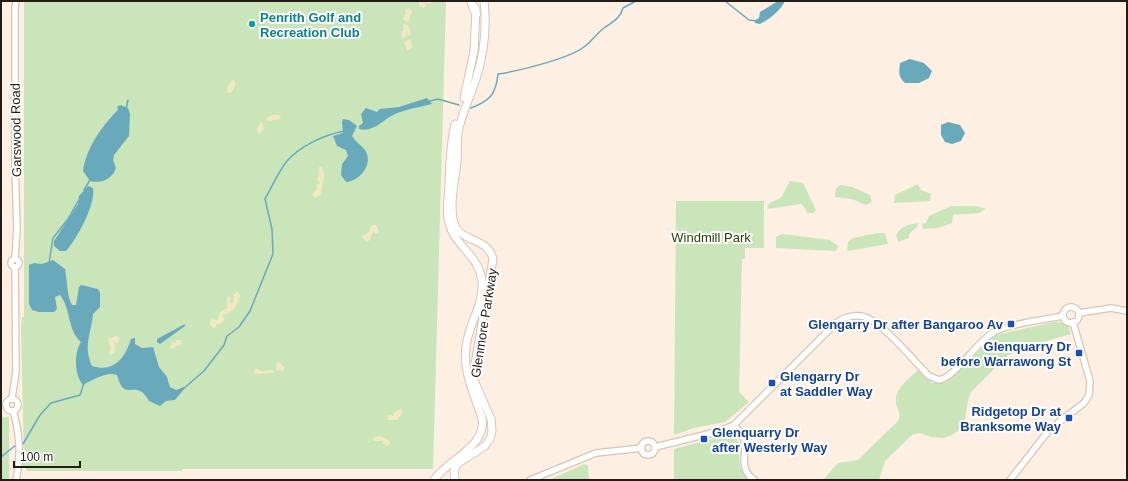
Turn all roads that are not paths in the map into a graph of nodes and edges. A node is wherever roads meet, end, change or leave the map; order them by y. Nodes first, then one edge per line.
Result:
1 (16, 1) edge
2 (471, 1) edge
3 (475, 1) edge
4 (484, 1) edge
5 (476, 14) junction
6 (466, 99) junction
7 (461, 113) junction
8 (482, 306) junction
9 (1127, 311) edge
10 (1079, 313) junction
11 (1063, 316) junction
12 (1073, 322) junction
13 (12, 398) junction
14 (13, 411) junction
15 (734, 425) junction
16 (655, 447) junction
17 (642, 448) junction
18 (441, 474) junction
19 (16, 480) edge
20 (434, 480) edge
21 (456, 480) edge
22 (530, 480) edge
23 (754, 480) edge
24 (1010, 480) edge

1 - 13 street, Garswood Road
2 - 5 highway
3 - 5 main road, Glenmore Parkway
4 - 6 main road, Glenmore Parkway
5 - 6 main road, Glenmore Parkway
6 - 7 main road, Glenmore Parkway
7 - 8 main road, Glenmore Parkway
7 - 8 main road, Glenmore Parkway
8 - 18 main road, Glenmore Parkway
8 - 21 main road, Glenmore Parkway
9 - 10 street
10 - 11 street
10 - 12 street
11 - 12 street
11 - 15 street
12 - 24 street
13 - 14 street
13 - 14 street
14 - 19 street
15 - 16 street
15 - 23 street
16 - 17 street
16 - 17 street
17 - 22 street
18 - 20 main road, Glenmore Parkway
18 - 21 main road

